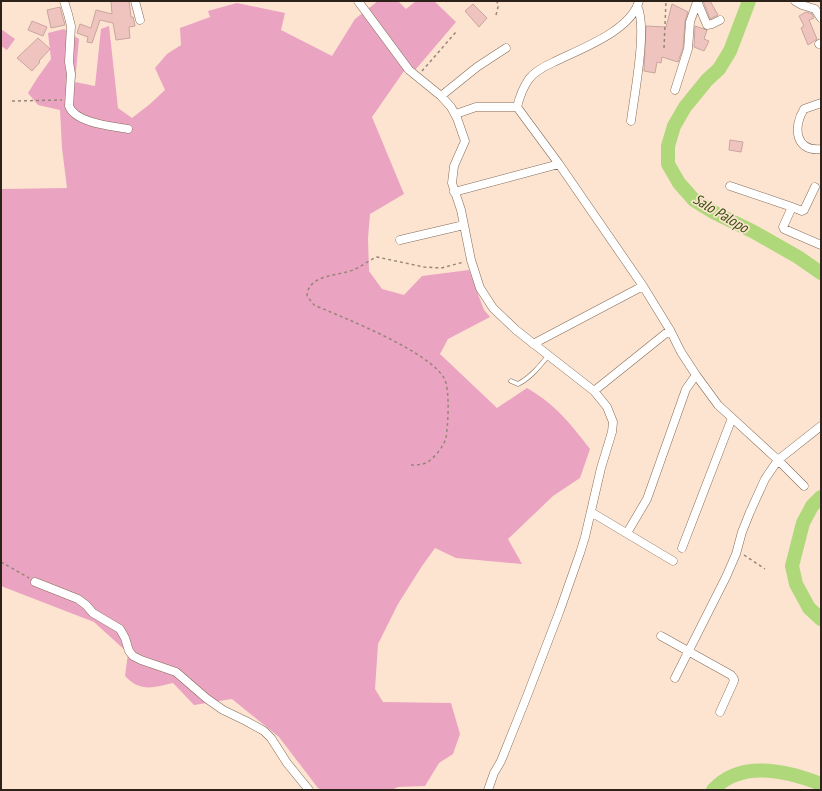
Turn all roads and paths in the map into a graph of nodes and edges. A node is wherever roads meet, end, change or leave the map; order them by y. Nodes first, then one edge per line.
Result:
1 (64, 1) edge
2 (135, 1) edge
3 (358, 1) edge
4 (497, 1) edge
5 (666, 1) edge
6 (796, 1) edge
7 (697, 2) edge
8 (638, 4) edge
9 (496, 15) dead end
10 (821, 18) edge
11 (140, 20) dead end
12 (720, 20) dead end
13 (456, 32) dead end
14 (506, 48) dead end
15 (664, 48) dead end
16 (417, 78) junction
17 (676, 90) dead end
18 (441, 96) junction
19 (70, 100) junction
20 (12, 101) dead end
21 (821, 103) edge
22 (517, 108) junction
23 (456, 114) junction
24 (631, 121) dead end
25 (128, 129) dead end
26 (821, 149) edge
27 (558, 164) junction
28 (730, 186) dead end
29 (815, 187) dead end
30 (454, 192) junction
31 (792, 207) junction
32 (464, 225) junction
33 (400, 240) dead end
34 (821, 245) edge
35 (471, 260) junction
36 (643, 286) junction
37 (670, 330) junction
38 (533, 344) junction
39 (548, 356) junction
40 (696, 375) junction
41 (511, 381) dead end
42 (594, 391) junction
43 (732, 418) junction
44 (821, 426) edge
45 (778, 460) junction
46 (411, 464) dead end
47 (804, 486) dead end
48 (591, 512) junction
49 (627, 533) junction
50 (682, 548) dead end
51 (737, 551) junction
52 (673, 561) dead end
53 (1, 562) edge
54 (765, 569) dead end
55 (35, 582) joint
56 (660, 636) dead end
57 (689, 651) junction
58 (675, 678) dead end
59 (720, 712) dead end
60 (309, 790) edge
61 (488, 790) edge

1 - 19 street
2 - 11 street
3 - 16 street
4 - 9 path
5 - 15 path
6 - 10 street
7 - 12 street
7 - 17 street
8 - 22 street
8 - 24 street
13 - 16 path
14 - 18 street
16 - 18 street
18 - 23 street
19 - 20 path
19 - 25 street
21 - 26 street
22 - 23 street
22 - 27 street
23 - 30 street
27 - 30 street
27 - 36 street
28 - 31 street
29 - 31 street
30 - 32 street
31 - 34 street
32 - 33 street
32 - 35 street
35 - 38 street
35 - 46 path
36 - 37 street
36 - 38 street
37 - 40 street
37 - 42 street
38 - 39 street
39 - 41 lane
39 - 42 street
40 - 43 street
40 - 49 street
42 - 48 street
43 - 45 street
43 - 50 street
44 - 45 street
45 - 47 street
45 - 51 street
48 - 49 street
48 - 61 street
49 - 52 street
51 - 54 path
51 - 57 street
53 - 55 path
55 - 60 street
56 - 57 street
57 - 58 street
57 - 59 street

